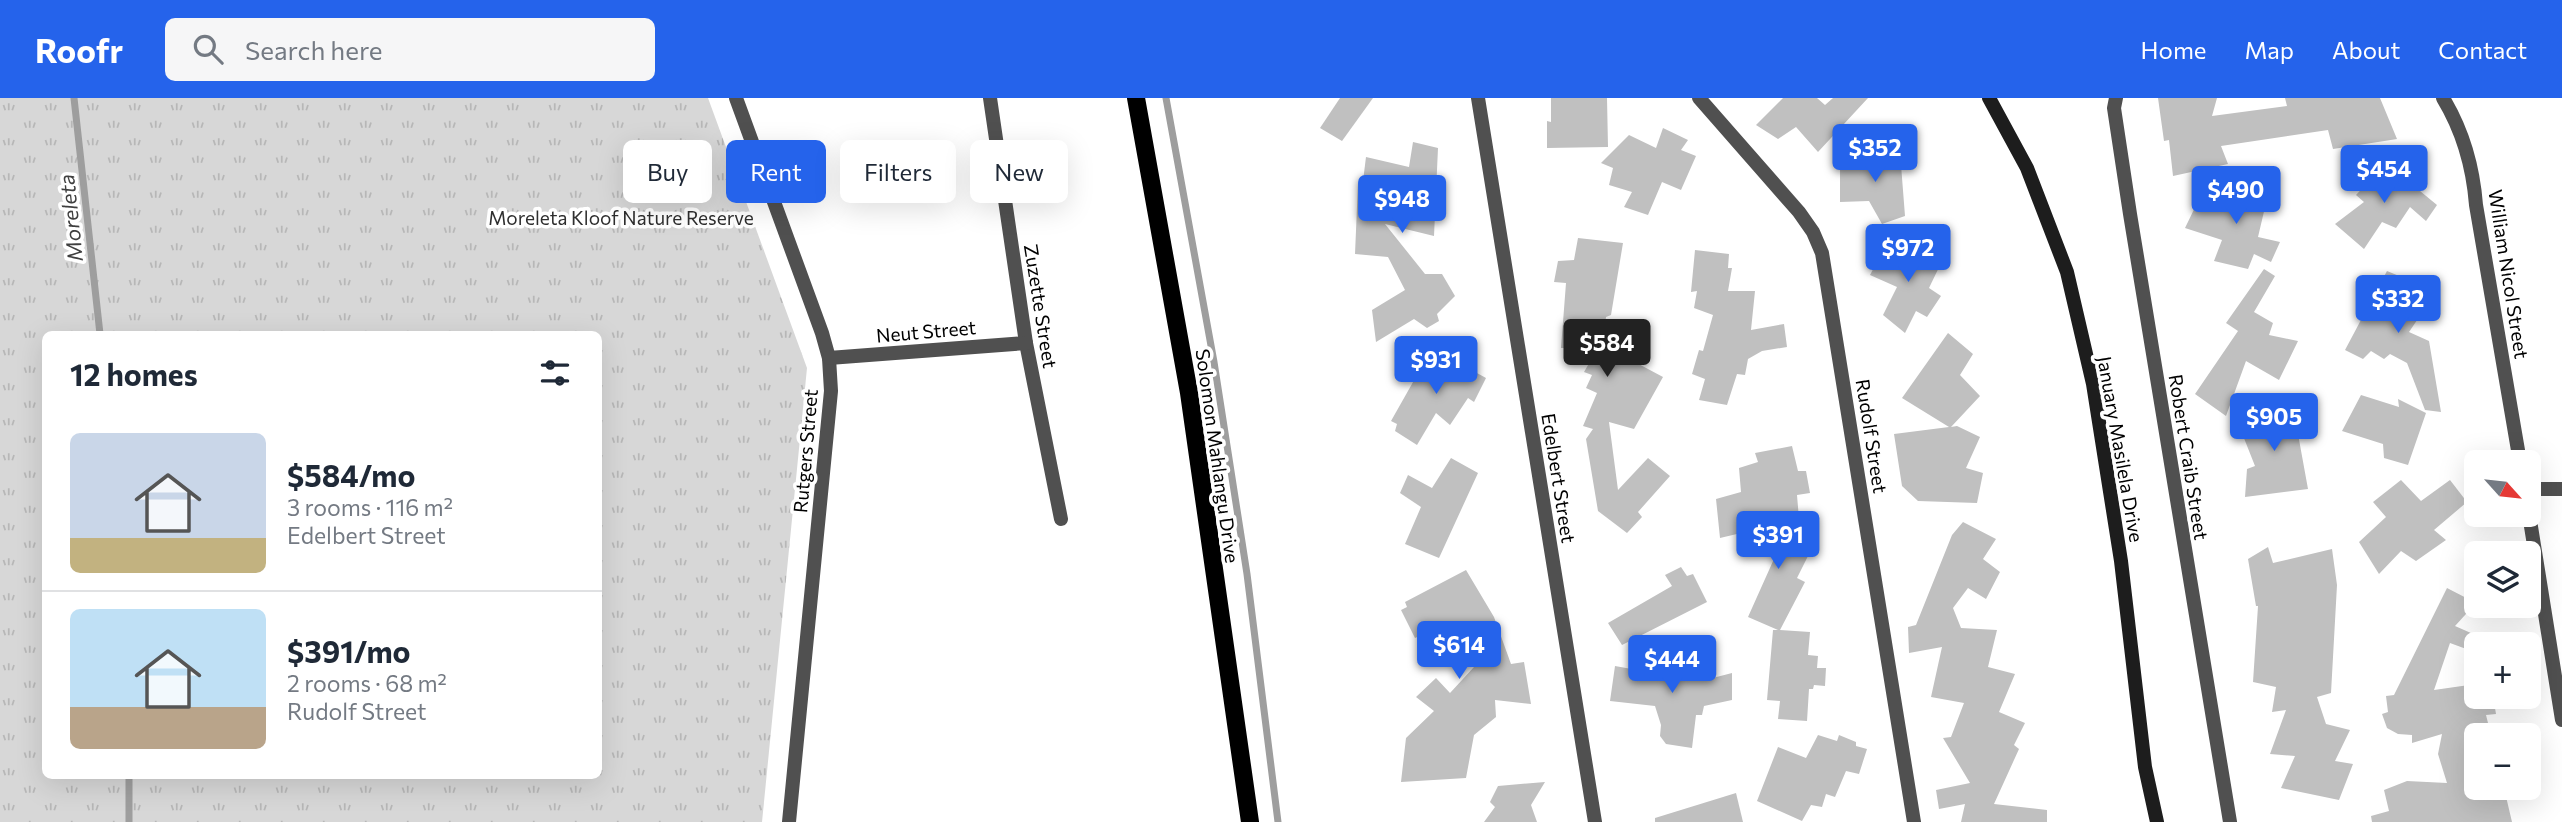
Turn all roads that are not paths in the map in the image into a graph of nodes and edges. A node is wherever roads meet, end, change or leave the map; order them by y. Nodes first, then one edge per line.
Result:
1 (736, 98) edge
2 (990, 98) edge
3 (1136, 98) edge
4 (1478, 98) edge
5 (1699, 98) edge
6 (1989, 98) edge
7 (2116, 98) edge
8 (2443, 98) edge
9 (1026, 343) junction
10 (829, 358) junction
11 (2518, 450) edge
12 (2541, 489) edge
13 (2562, 489) edge
14 (1061, 519) dead end
15 (2531, 527) edge
16 (2562, 720) edge
17 (789, 822) edge
18 (1250, 822) edge
19 (1595, 822) edge
20 (1914, 822) edge
21 (2157, 822) edge
22 (2230, 822) edge

1 - 10 street, Rutgers Street
2 - 9 street, Zuzette Street
3 - 18 main road, Solomon Mahlangu Drive
4 - 19 street, Edelbert Street
5 - 20 street, Rudolf Street
6 - 21 main road, January Masilela Drive
7 - 22 street, Robert Craib Street
8 - 11 street, William Nicol Street
9 - 10 street, Neut Street
9 - 14 street, Zuzette Street
10 - 17 street, Rutgers Street
12 - 13 street
15 - 16 street

